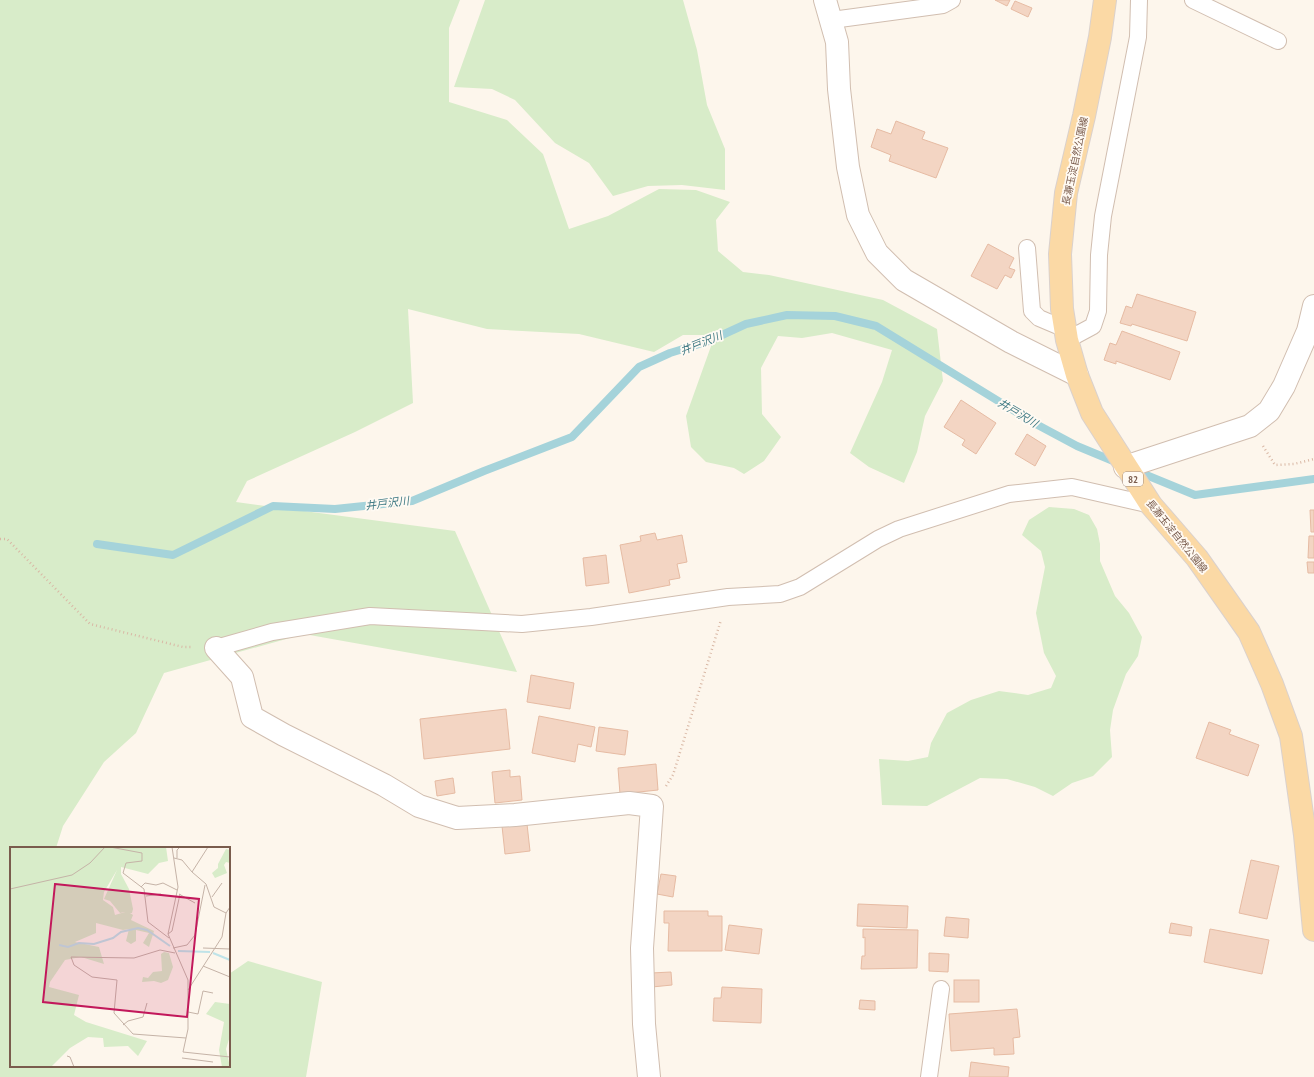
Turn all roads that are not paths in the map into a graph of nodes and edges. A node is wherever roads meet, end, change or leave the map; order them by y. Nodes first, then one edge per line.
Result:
1 (952, 0) edge
2 (1105, 0) edge
3 (1139, 0) edge
4 (1193, 0) edge
5 (828, 10) edge
6 (1278, 41) dead end
7 (1027, 248) dead end
8 (1314, 306) edge
9 (1066, 334) junction
10 (1077, 375) junction
11 (1125, 467) junction
12 (1151, 505) junction
13 (216, 648) joint
14 (1309, 831) edge
15 (1314, 930) edge
16 (941, 989) dead end
17 (649, 1077) edge
18 (929, 1077) edge

1 - 5 lane
2 - 9 main road, 長瀞玉淀自然公園線 / 82
3 - 9 lane
4 - 6 lane
5 - 10 street
7 - 9 lane
8 - 11 street
9 - 10 main road, 長瀞玉淀自然公園線 / 82
10 - 11 main road, 長瀞玉淀自然公園線 / 82
11 - 12 main road, 長瀞玉淀自然公園線 / 82
12 - 13 lane
12 - 14 main road, 長瀞玉淀自然公園線 / 82
13 - 17 street
14 - 15 main road, 長瀞玉淀自然公園線 / 82
16 - 18 lane

